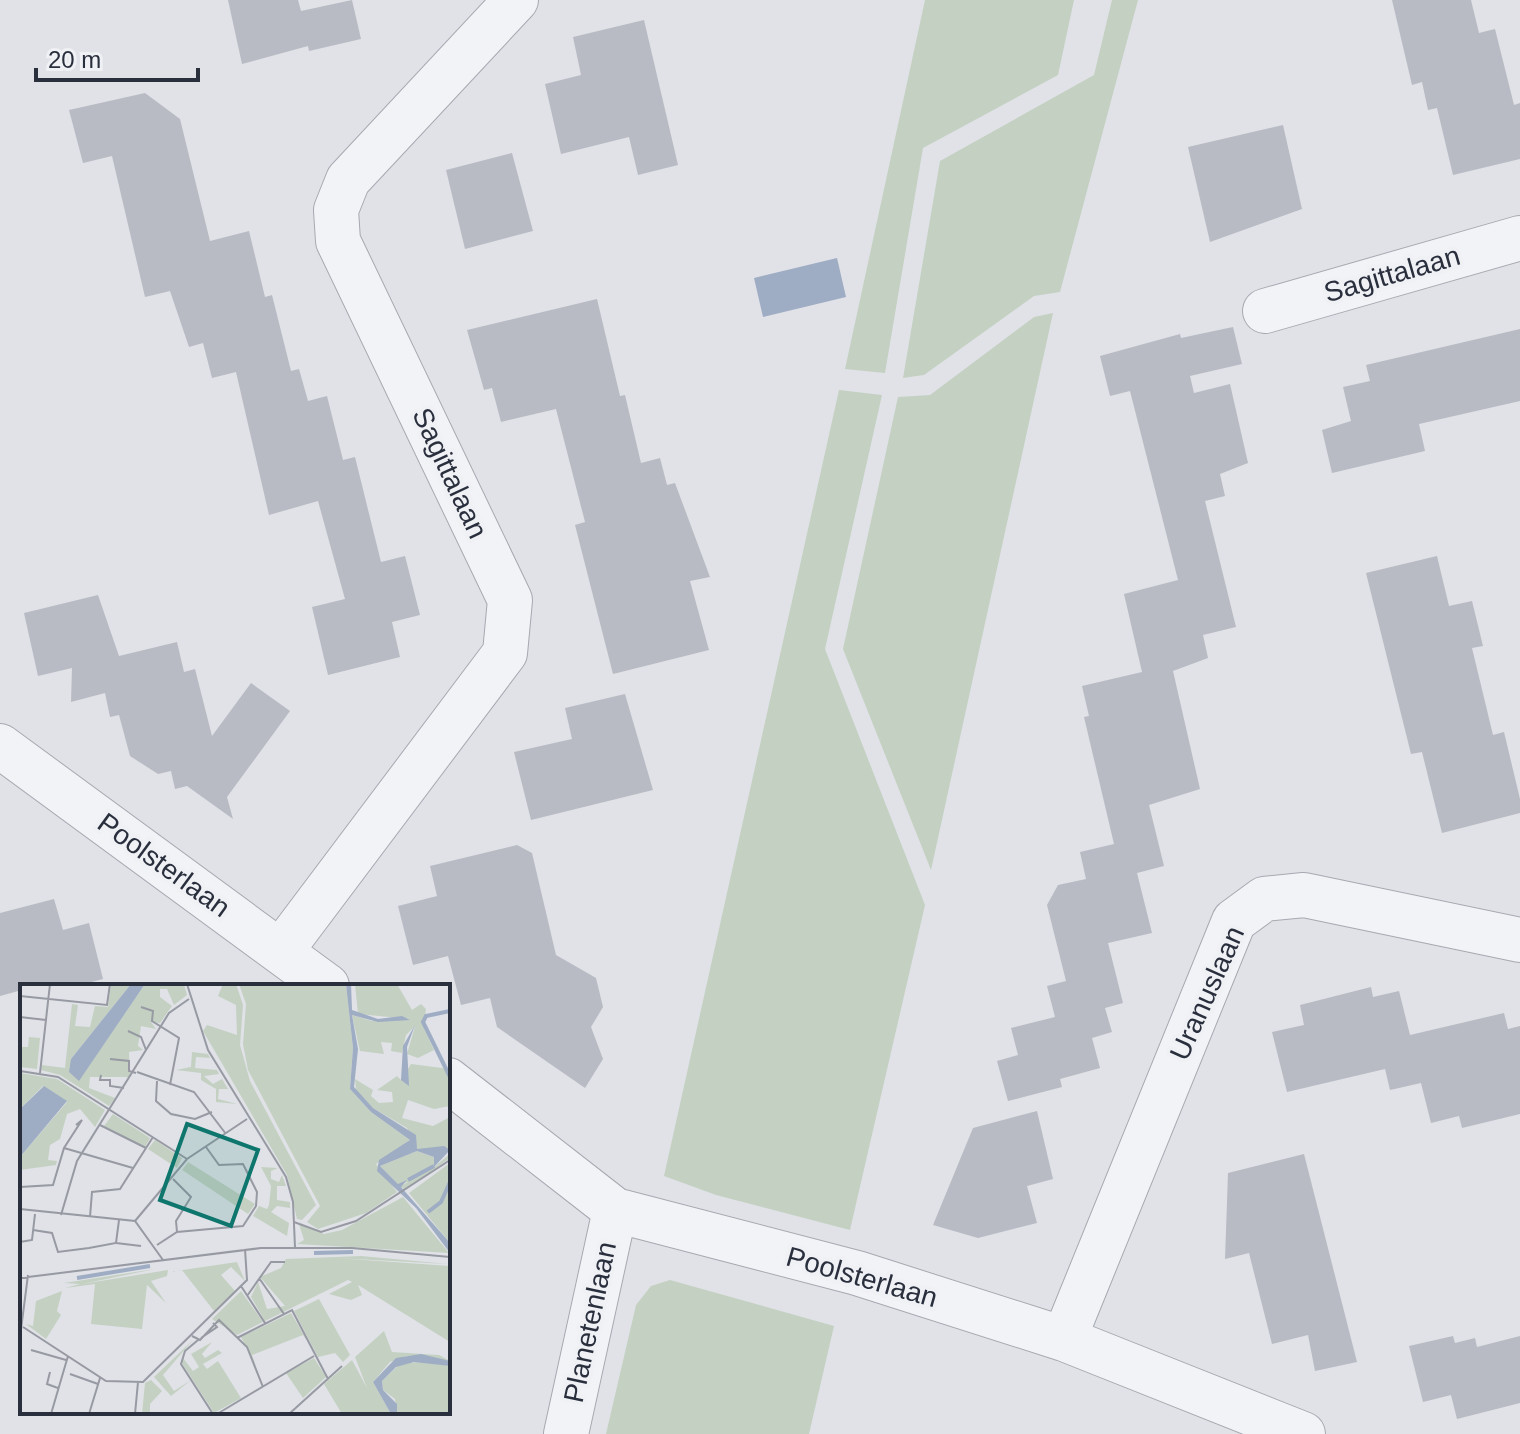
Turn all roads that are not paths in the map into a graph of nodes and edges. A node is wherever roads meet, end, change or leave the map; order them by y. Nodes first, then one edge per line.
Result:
1 (516, 0) edge
2 (1520, 238) edge
3 (1265, 311) dead end
4 (0, 746) edge
5 (1520, 940) edge
6 (281, 951) junction
7 (324, 984) edge
8 (450, 1082) edge
9 (615, 1210) junction
10 (1064, 1339) junction
11 (566, 1434) edge
12 (1303, 1434) edge

1 - 6 street, Sagittalaan
2 - 3 street, Sagittalaan
4 - 6 street, Poolsterlaan
5 - 10 street, Uranuslaan
6 - 7 street, Poolsterlaan
8 - 9 street, Poolsterlaan
9 - 10 street, Poolsterlaan
9 - 11 street, Planetenlaan
10 - 12 street, Poolsterlaan

